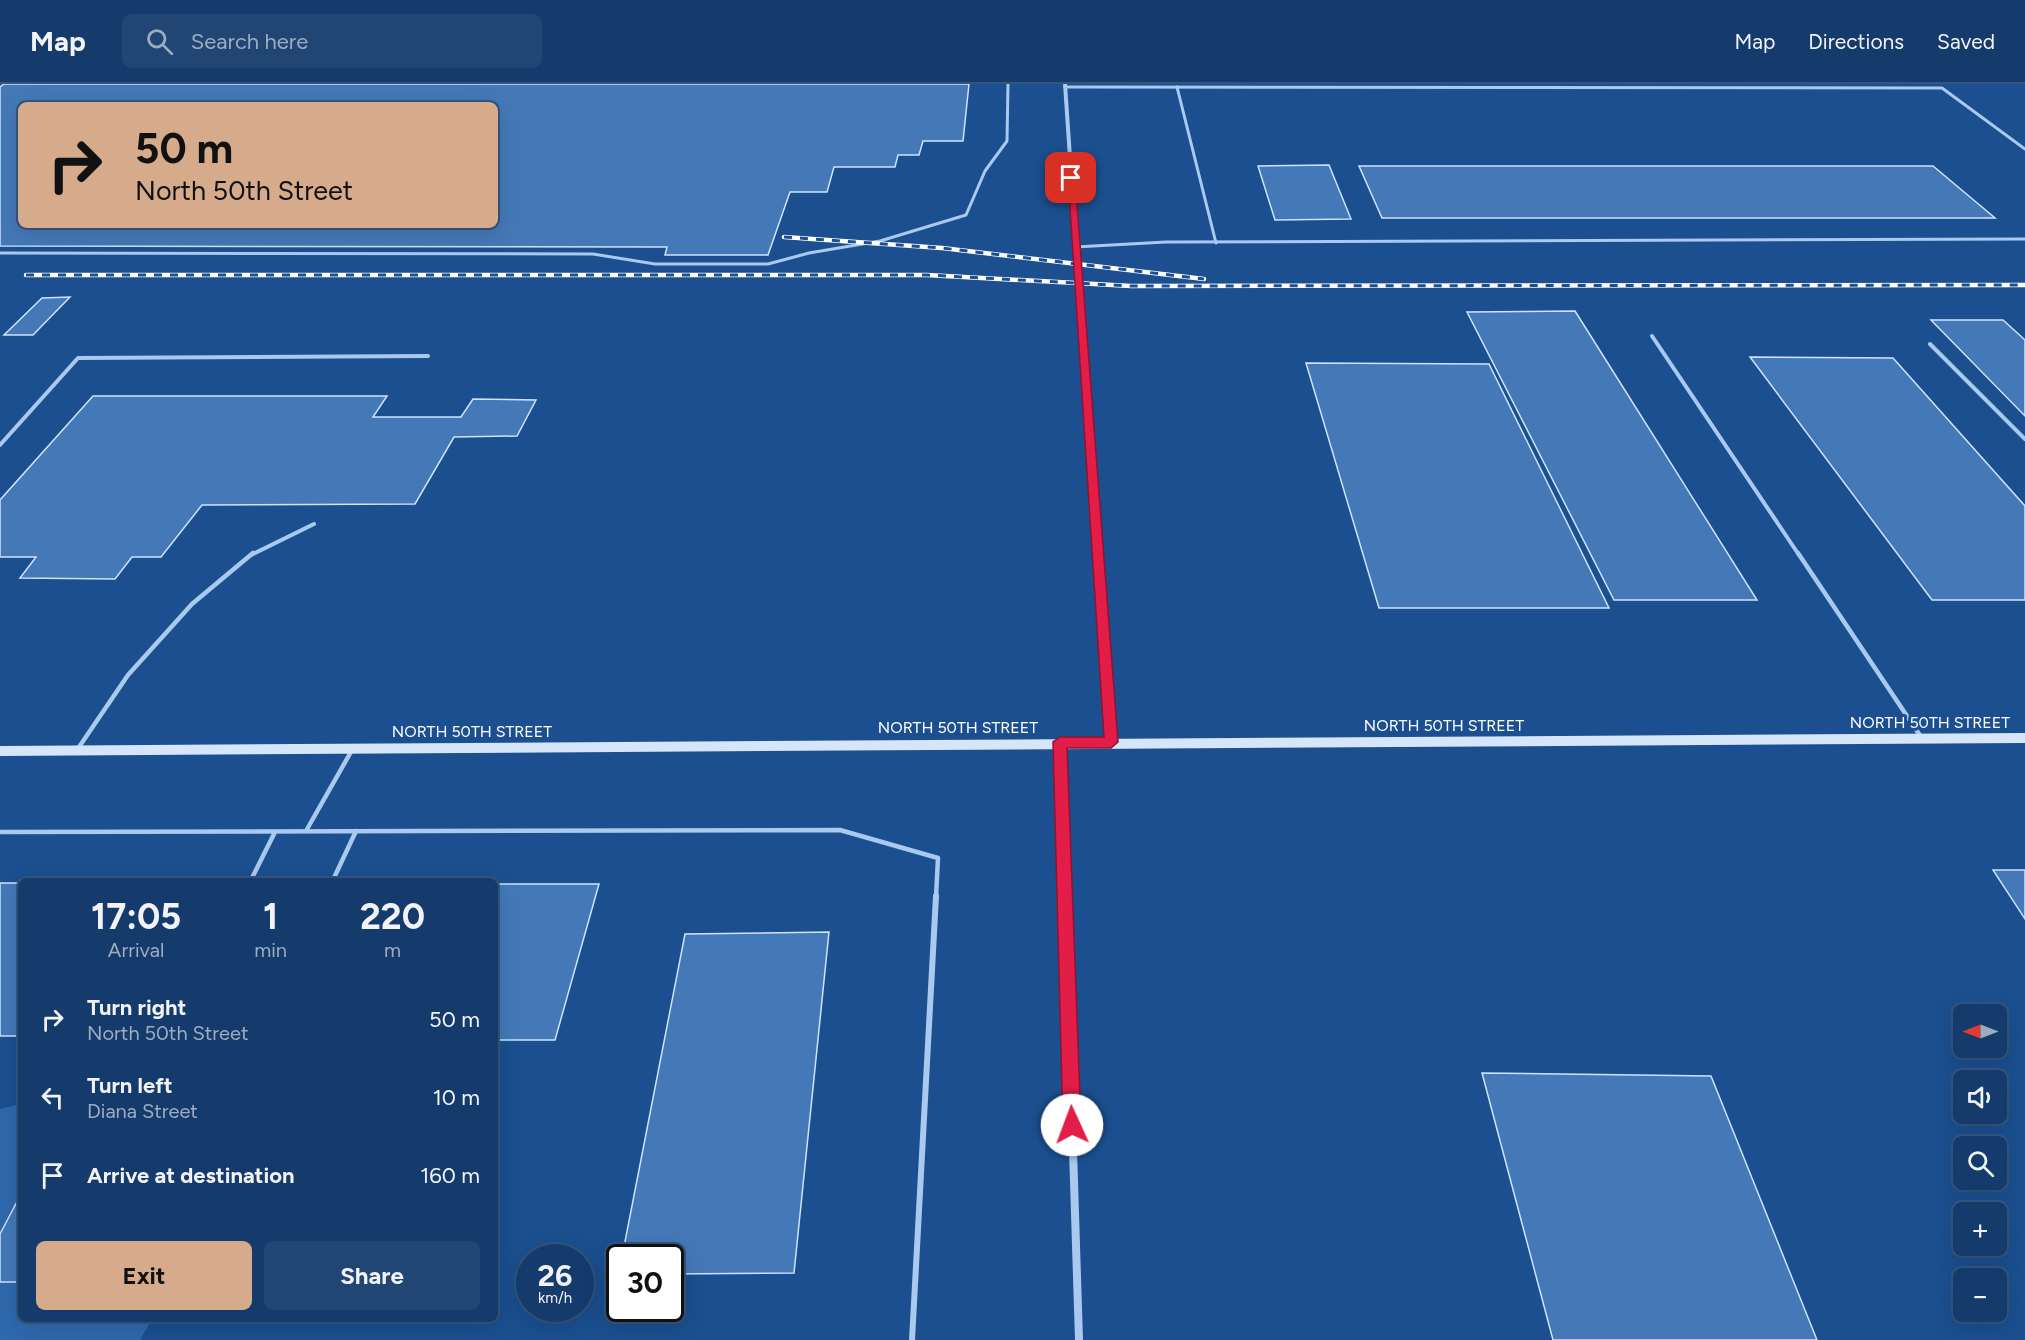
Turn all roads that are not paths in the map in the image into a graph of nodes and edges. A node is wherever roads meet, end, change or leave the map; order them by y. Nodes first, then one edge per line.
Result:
1 (1008, 84) edge
2 (1065, 85) edge
3 (1177, 87) junction
4 (2025, 149) edge
5 (2025, 239) edge
6 (1216, 243) junction
7 (1075, 247) junction
8 (0, 253) edge
9 (1652, 336) dead end
10 (1930, 344) dead end
11 (428, 356) dead end
12 (2025, 439) edge
13 (0, 445) edge
14 (314, 524) dead end
15 (2025, 738) edge
16 (1922, 739) junction
17 (1060, 742) junction
18 (1111, 742) junction
19 (353, 749) junction
20 (77, 750) junction
21 (0, 751) edge
22 (306, 831) junction
23 (356, 831) junction
24 (0, 832) edge
25 (275, 832) junction
26 (251, 878) edge
27 (334, 878) edge
28 (912, 1340) edge
29 (1079, 1340) edge

1 - 8 lane
2 - 3 lane
2 - 7 street
3 - 4 lane
3 - 6 lane
5 - 6 lane
6 - 7 lane
7 - 18 street
9 - 16 lane
10 - 12 lane
11 - 13 lane
14 - 20 lane
15 - 16 street, NORTH 50TH STREET
16 - 18 street, NORTH 50TH STREET
17 - 18 street, NORTH 50TH STREET
17 - 19 street, NORTH 50TH STREET
17 - 29 street
19 - 20 street, NORTH 50TH STREET
19 - 22 lane
20 - 21 street, NORTH 50TH STREET
22 - 23 lane
22 - 25 lane
23 - 27 lane
23 - 28 lane
24 - 25 lane
25 - 26 lane

